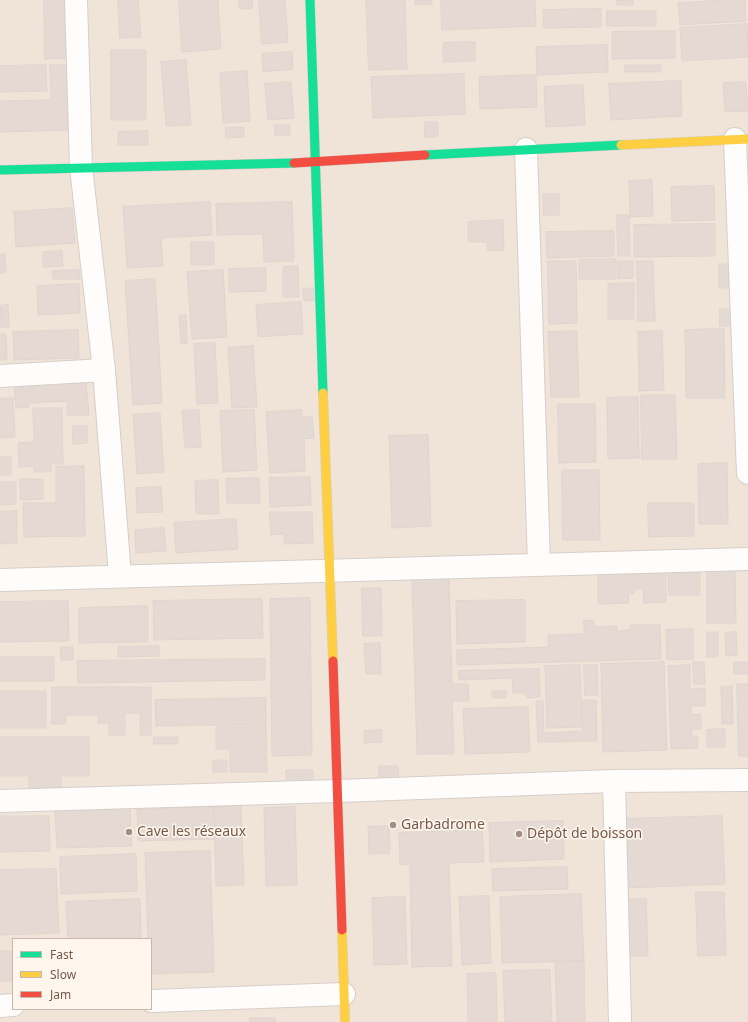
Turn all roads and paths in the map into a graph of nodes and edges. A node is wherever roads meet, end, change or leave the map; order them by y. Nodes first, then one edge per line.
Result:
1 (76, 0) edge
2 (310, 0) edge
3 (741, 139) edge
4 (526, 149) junction
5 (316, 162) junction
6 (81, 167) junction
7 (0, 170) edge
8 (746, 368) edge
9 (104, 370) junction
10 (0, 376) edge
11 (748, 473) edge
12 (748, 559) edge
13 (539, 565) junction
14 (330, 570) junction
15 (120, 576) junction
16 (0, 580) edge
17 (748, 780) edge
18 (614, 781) junction
19 (337, 791) junction
20 (0, 801) edge
21 (344, 994) junction
22 (152, 1000) edge
23 (12, 1005) edge
24 (0, 1006) edge
25 (345, 1022) edge
26 (620, 1022) edge

1 - 6 street
2 - 5 street
3 - 4 street
3 - 8 street
4 - 5 street
4 - 13 street
5 - 6 street
5 - 14 street
6 - 7 street
6 - 9 street
8 - 11 street
9 - 10 street
9 - 15 street
12 - 13 street
13 - 14 street
14 - 15 street
14 - 19 street
15 - 16 street
17 - 18 street
18 - 19 street
18 - 26 street
19 - 20 street
19 - 21 street
21 - 22 street
21 - 25 street
23 - 24 street

